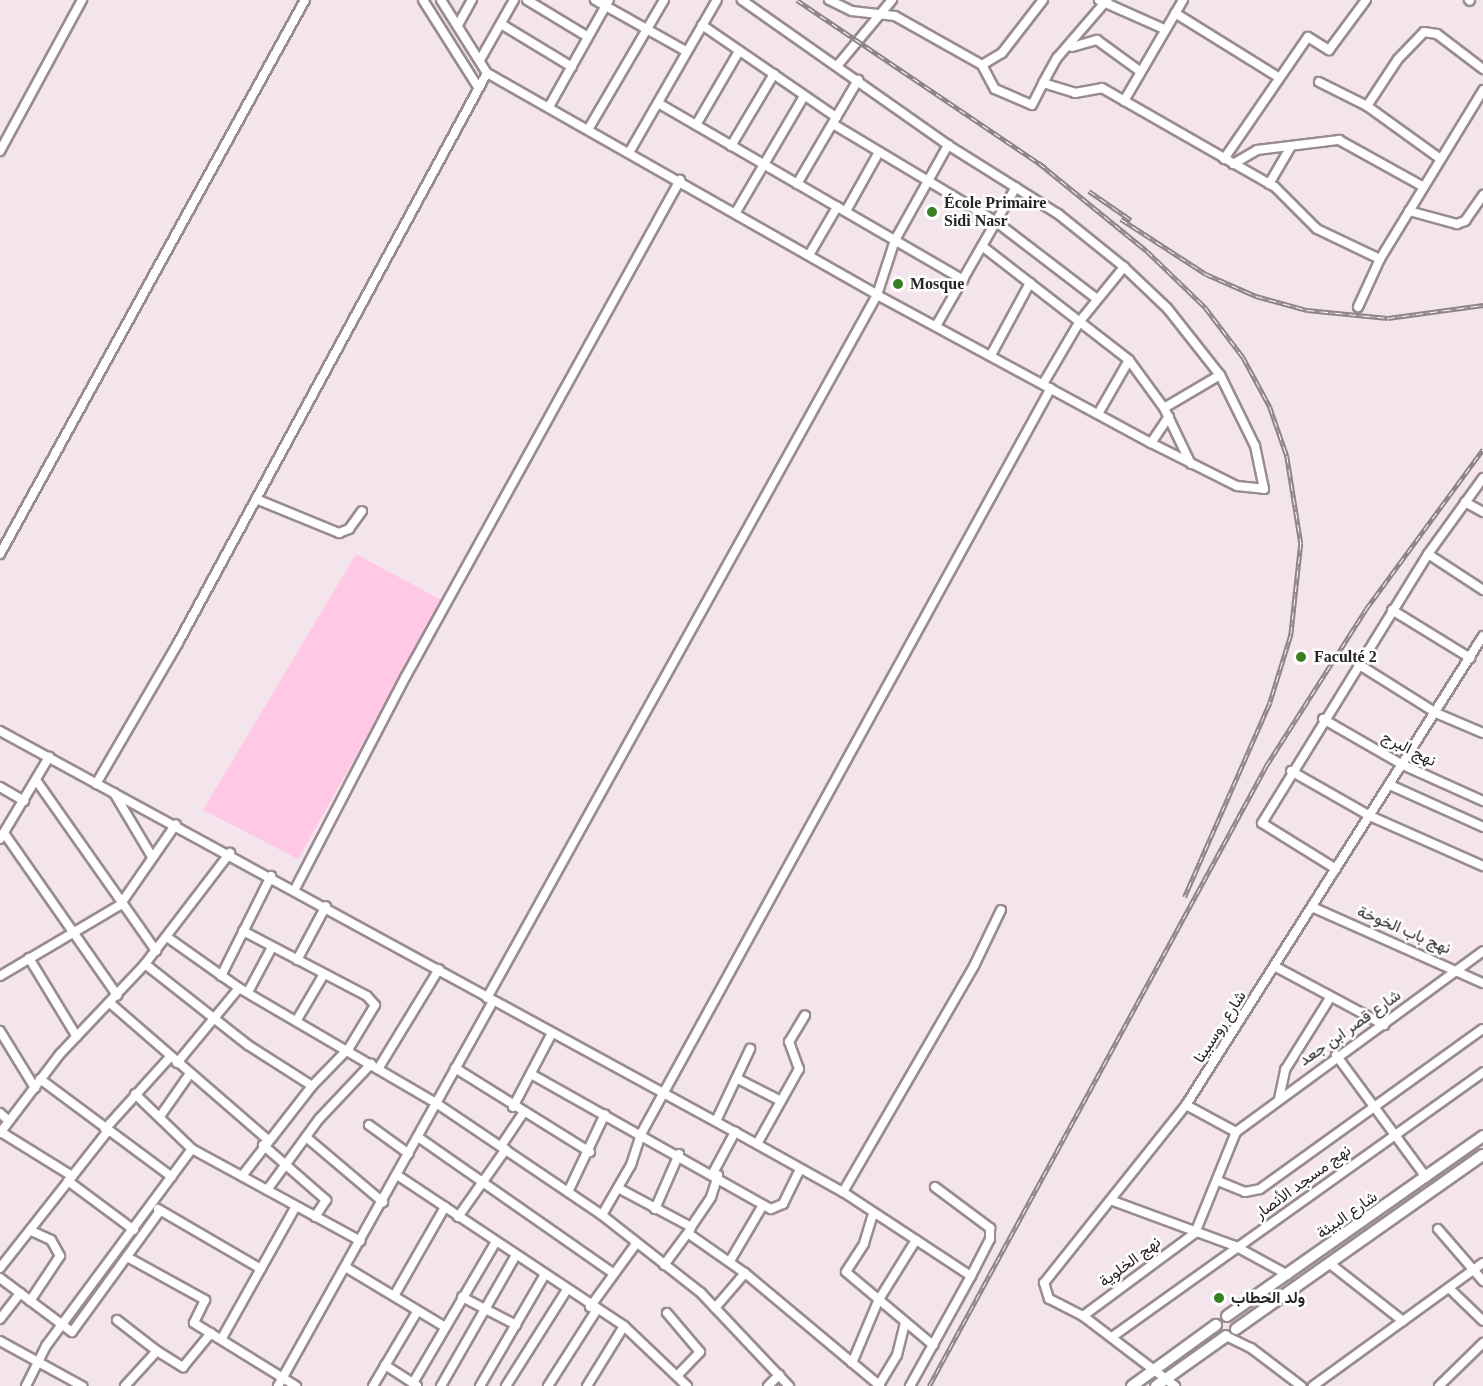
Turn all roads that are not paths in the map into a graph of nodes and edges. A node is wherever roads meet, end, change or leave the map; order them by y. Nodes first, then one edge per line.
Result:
1 (82, 0) edge
2 (304, 0) edge
3 (423, 0) edge
4 (441, 0) edge
5 (472, 0) edge
6 (514, 0) edge
7 (527, 0) edge
8 (595, 0) edge
9 (664, 0) edge
10 (717, 0) edge
11 (742, 0) edge
12 (829, 0) edge
13 (892, 0) edge
14 (1043, 0) edge
15 (1183, 0) edge
16 (1366, 0) edge
17 (1103, 1) edge
18 (608, 3) edge
19 (1174, 13) junction
20 (883, 14) junction
21 (501, 24) junction
22 (702, 25) junction
23 (458, 26) junction
24 (647, 27) junction
25 (1164, 29) junction
26 (588, 37) junction
27 (686, 51) junction
28 (739, 51) junction
29 (1065, 52) junction
30 (480, 60) junction
31 (982, 65) junction
32 (837, 66) junction
33 (572, 67) junction
34 (1483, 69) edge
35 (1141, 72) junction
36 (487, 73) junction
37 (774, 74) junction
38 (1280, 78) junction
39 (858, 80) junction
40 (1319, 82) dead end
41 (1043, 83) junction
42 (478, 87) junction
43 (1483, 90) edge
44 (804, 96) junction
45 (1124, 101) junction
46 (658, 103) junction
47 (550, 105) junction
48 (1367, 106) junction
49 (834, 120) junction
50 (696, 125) junction
51 (589, 128) junction
52 (948, 145) junction
53 (731, 146) junction
54 (1290, 148) junction
55 (0, 151) edge
56 (630, 151) junction
57 (879, 152) junction
58 (1439, 158) junction
59 (1224, 159) junction
60 (1233, 164) junction
61 (762, 165) junction
62 (680, 180) junction
63 (927, 183) junction
64 (797, 184) junction
65 (1269, 184) junction
66 (1016, 186) junction
67 (1422, 186) junction
68 (1483, 195) edge
69 (842, 209) junction
70 (1409, 211) junction
71 (736, 212) junction
72 (995, 221) junction
73 (894, 240) junction
74 (982, 246) junction
75 (808, 255) junction
76 (1380, 259) junction
77 (1124, 267) junction
78 (963, 280) junction
79 (1030, 283) junction
80 (877, 295) junction
81 (1097, 299) junction
82 (1358, 307) dead end
83 (1080, 321) junction
84 (936, 326) junction
85 (992, 356) junction
86 (1129, 360) junction
87 (1220, 375) junction
88 (1047, 386) junction
89 (1167, 412) junction
90 (1098, 414) junction
91 (1151, 443) junction
92 (1191, 464) junction
93 (1483, 478) edge
94 (256, 499) junction
95 (1466, 502) junction
96 (362, 511) dead end
97 (1483, 512) edge
98 (0, 554) edge
99 (1428, 554) junction
100 (1483, 590) edge
101 (1392, 610) junction
102 (1483, 636) edge
103 (1479, 652) edge
104 (1470, 658) junction
105 (1358, 664) junction
106 (1436, 713) junction
107 (1323, 719) junction
108 (0, 731) edge
109 (1483, 733) edge
110 (49, 757) junction
111 (1403, 765) junction
112 (1291, 771) junction
113 (36, 780) junction
114 (96, 784) junction
115 (1390, 785) junction
116 (0, 788) edge
117 (114, 793) junction
118 (24, 801) junction
119 (1483, 801) edge
120 (1370, 816) junction
121 (176, 824) junction
122 (1483, 827) edge
123 (2, 836) edge
124 (230, 853) junction
125 (152, 855) junction
126 (1483, 866) edge
127 (1336, 869) junction
128 (271, 876) junction
129 (295, 889) junction
130 (120, 905) junction
131 (326, 906) junction
132 (1312, 907) junction
133 (1001, 910) dead end
134 (243, 931) junction
135 (72, 932) junction
136 (167, 937) junction
137 (272, 947) junction
138 (156, 951) junction
139 (1483, 951) edge
140 (29, 958) junction
141 (297, 960) junction
142 (145, 964) junction
143 (1276, 967) junction
144 (439, 969) junction
145 (1456, 969) junction
146 (324, 974) junction
147 (0, 976) edge
148 (221, 976) junction
149 (1483, 983) edge
150 (244, 990) junction
151 (117, 995) junction
152 (1330, 998) junction
153 (490, 1000) junction
154 (110, 1003) junction
155 (805, 1015) dead end
156 (216, 1018) junction
157 (298, 1018) junction
158 (1384, 1025) junction
159 (1483, 1029) edge
160 (0, 1031) edge
161 (552, 1033) junction
162 (77, 1037) junction
163 (349, 1048) junction
164 (750, 1049) dead end
165 (1336, 1055) junction
166 (170, 1057) junction
167 (177, 1064) junction
168 (375, 1067) junction
169 (455, 1068) junction
170 (1483, 1072) edge
171 (531, 1074) junction
172 (189, 1075) junction
173 (738, 1078) junction
174 (40, 1079) junction
175 (312, 1086) junction
176 (35, 1088) junction
177 (135, 1094) junction
178 (665, 1095) junction
179 (1279, 1099) junction
180 (780, 1101) junction
181 (436, 1103) junction
182 (1186, 1105) junction
183 (1374, 1105) junction
184 (513, 1107) junction
185 (0, 1113) edge
186 (523, 1113) junction
187 (604, 1114) junction
188 (161, 1115) junction
189 (9, 1121) junction
190 (716, 1121) junction
191 (369, 1125) dead end
192 (106, 1130) junction
193 (0, 1132) edge
194 (735, 1132) junction
195 (1236, 1132) junction
196 (641, 1134) junction
197 (1395, 1134) junction
198 (1483, 1136) edge
199 (306, 1137) junction
200 (418, 1137) junction
201 (265, 1142) junction
202 (757, 1144) junction
203 (503, 1148) junction
204 (192, 1149) junction
205 (590, 1152) junction
206 (409, 1154) junction
207 (679, 1154) junction
208 (1483, 1155) edge
209 (285, 1164) junction
210 (799, 1171) junction
211 (397, 1174) junction
212 (716, 1174) junction
213 (242, 1176) junction
214 (171, 1177) junction
215 (1426, 1177) junction
216 (70, 1179) junction
217 (1218, 1181) junction
218 (482, 1182) junction
219 (935, 1187) dead end
220 (618, 1188) junction
221 (267, 1190) junction
222 (568, 1192) junction
223 (843, 1192) junction
224 (1113, 1201) junction
225 (383, 1202) junction
226 (763, 1205) junction
227 (152, 1206) junction
228 (296, 1206) junction
229 (445, 1207) junction
230 (655, 1209) junction
231 (160, 1211) junction
232 (873, 1214) junction
233 (602, 1215) junction
234 (315, 1217) junction
235 (458, 1217) junction
236 (1438, 1229) dead end
237 (30, 1230) junction
238 (134, 1230) junction
239 (690, 1230) junction
240 (1195, 1233) junction
241 (916, 1240) junction
242 (362, 1241) junction
243 (495, 1243) junction
244 (636, 1244) junction
245 (1235, 1246) junction
246 (515, 1257) junction
247 (129, 1258) junction
248 (730, 1261) junction
249 (1329, 1263) junction
250 (1483, 1263) edge
251 (664, 1265) junction
252 (0, 1268) edge
253 (347, 1268) junction
254 (261, 1269) junction
255 (1472, 1271) junction
256 (613, 1273) junction
257 (745, 1273) junction
258 (1288, 1275) junction
259 (544, 1276) junction
260 (971, 1276) junction
261 (0, 1278) edge
262 (1483, 1281) edge
263 (1449, 1288) junction
264 (566, 1291) junction
265 (21, 1293) junction
266 (394, 1296) junction
267 (462, 1297) junction
268 (30, 1301) junction
269 (878, 1301) junction
270 (484, 1308) junction
271 (716, 1308) junction
272 (593, 1309) junction
273 (417, 1312) junction
274 (668, 1313) dead end
275 (1083, 1316) junction
276 (1227, 1316) junction
277 (0, 1320) edge
278 (117, 1320) dead end
279 (1403, 1321) junction
280 (1483, 1321) edge
281 (62, 1324) junction
282 (905, 1324) junction
283 (516, 1325) junction
284 (1216, 1325) junction
285 (624, 1326) junction
286 (445, 1327) junction
287 (1236, 1329) junction
288 (211, 1333) junction
289 (1226, 1336) junction
290 (1112, 1337) junction
291 (222, 1338) junction
292 (0, 1341) edge
293 (1483, 1343) edge
294 (933, 1345) junction
295 (1251, 1347) junction
296 (157, 1351) junction
297 (852, 1363) junction
298 (39, 1365) junction
299 (385, 1365) junction
300 (1152, 1371) junction
301 (678, 1375) junction
302 (779, 1375) junction
303 (280, 1382) edge
304 (1161, 1383) edge
305 (416, 1384) edge
306 (1444, 1384) edge
307 (589, 1385) edge
308 (26, 1386) edge
309 (82, 1386) edge
310 (125, 1386) edge
311 (296, 1386) edge
312 (373, 1386) edge
313 (441, 1386) edge
314 (480, 1386) edge
315 (506, 1386) edge
316 (548, 1386) edge
317 (687, 1386) edge
318 (768, 1386) edge
319 (789, 1386) edge
320 (880, 1386) edge
321 (910, 1386) edge
322 (1132, 1386) edge
323 (1175, 1386) edge
324 (1302, 1386) edge
325 (1313, 1386) edge

1 - 55 street
2 - 98 street
3 - 42 street
4 - 23 street
5 - 23 street
6 - 21 street
7 - 26 street
8 - 18 street
9 - 24 street
10 - 22 street
11 - 32 street
12 - 20 street
13 - 20 street
14 - 31 street
15 - 19 street
16 - 38 street
17 - 25 street
17 - 29 street
18 - 24 street
18 - 26 street
19 - 25 street
19 - 38 street
20 - 31 street
20 - 32 street
21 - 30 street
21 - 33 street
22 - 27 street
22 - 28 street
23 - 30 street
24 - 27 street
24 - 51 street
25 - 35 street
26 - 33 street
27 - 46 street
28 - 37 street
28 - 50 street
29 - 35 street
29 - 41 street
30 - 36 street
31 - 41 street
32 - 39 street
33 - 47 street
34 - 48 street
35 - 45 street
36 - 42 street
36 - 47 street
37 - 44 street
37 - 53 street
38 - 59 street
39 - 49 street
39 - 52 street
40 - 48 street
41 - 45 street
42 - 94 street
43 - 58 street
44 - 49 street
44 - 61 street
45 - 59 street
46 - 50 street
46 - 56 street
47 - 51 street
48 - 58 street
49 - 57 street
49 - 64 street
50 - 53 street
51 - 56 street
52 - 63 street
52 - 66 street
53 - 61 street
54 - 60 street
54 - 65 street
54 - 67 street
56 - 62 street
57 - 63 street
57 - 69 street
58 - 67 street
59 - 60 street
60 - 65 street
61 - 64 street
61 - 71 street
62 - 71 street
62 - 129 street
63 - 72 street
63 - 73 street
64 - 69 street
65 - 76 street
66 - 72 street
66 - 77 street
67 - 70 street
68 - 70 street
69 - 73 street
69 - 75 street
70 - 76 street
71 - 75 street
72 - 74 street
72 - 81 street
73 - 78 street
73 - 80 street
74 - 78 street
74 - 79 street
75 - 80 street
76 - 82 street
77 - 81 street
77 - 87 street
78 - 84 street
79 - 83 street
79 - 85 street
80 - 84 street
80 - 153 street
81 - 83 street
83 - 86 street
83 - 88 street
84 - 85 street
85 - 88 street
86 - 89 street
86 - 90 street
87 - 89 street
87 - 92 street
88 - 90 street
88 - 178 street
89 - 91 street
89 - 92 street
90 - 91 street
91 - 92 street
93 - 95 street
94 - 96 street
94 - 114 street
95 - 97 street
95 - 99 street
99 - 100 street
99 - 101 street
101 - 104 street
101 - 105 street
102 - 103 street, شارع روسبينا
103 - 104 street, شارع روسبينا
104 - 106 street, شارع روسبينا
105 - 106 street
105 - 107 street
106 - 109 street
106 - 111 street, شارع روسبينا
107 - 111 street, نهج البرج
107 - 112 street
108 - 110 street
110 - 113 street
110 - 114 street
111 - 115 street, شارع روسبينا
111 - 119 street, نهج البرج
112 - 120 street
112 - 127 street
113 - 118 street
113 - 130 street
114 - 117 street
115 - 120 street, شارع روسبينا
115 - 122 street
116 - 118 street
117 - 121 street
117 - 125 street
118 - 123 street
120 - 126 street
120 - 127 street, شارع روسبينا
121 - 124 street
121 - 125 street
123 - 135 street
124 - 128 street
124 - 136 street
125 - 130 street
127 - 132 street, شارع روسبينا
128 - 129 street
128 - 134 street
129 - 131 street
130 - 135 street
130 - 138 street
131 - 141 street
131 - 144 street
132 - 143 street, شارع روسبينا
132 - 145 street, نهج باب الخوخة
133 - 223 street
134 - 137 street
134 - 148 street
135 - 140 street
135 - 151 street
136 - 138 street
136 - 148 street
137 - 141 street
137 - 150 street
138 - 142 street
139 - 145 street, شارع قصر ابن جعد
140 - 147 street
140 - 162 street
141 - 146 street
142 - 151 street
142 - 156 street
143 - 152 street
143 - 182 street, شارع روسبينا
144 - 153 street
144 - 168 street
145 - 149 street, نهج باب الخوخة
145 - 158 street, شارع قصر ابن جعد
146 - 157 street
146 - 163 street
148 - 150 street
150 - 156 street
150 - 157 street
151 - 154 street
152 - 158 street
152 - 179 street
153 - 161 street
153 - 169 street
154 - 162 street
154 - 166 street
155 - 180 street
156 - 167 street
156 - 175 street
157 - 163 street
158 - 165 street, شارع قصر ابن جعد
159 - 183 street
160 - 176 street
161 - 171 street
161 - 178 street
162 - 174 street
163 - 168 street
163 - 175 street
164 - 173 street
165 - 179 street, شارع قصر ابن جعد
165 - 183 street
166 - 167 street
166 - 177 street
167 - 172 street
168 - 181 street
168 - 199 street
169 - 181 street
169 - 184 street
170 - 197 street, نهج مسجد الأنصار
171 - 184 street
171 - 187 street
172 - 188 street
172 - 201 street
173 - 180 street
173 - 190 street
174 - 176 street
174 - 192 street
175 - 201 street
176 - 189 street
177 - 188 street
177 - 192 street
178 - 190 street
178 - 196 street
179 - 195 street, شارع قصر ابن جعد
180 - 202 street
181 - 200 street
181 - 203 street
182 - 195 street
182 - 224 street, شارع روسبينا
183 - 197 street
183 - 217 street
184 - 186 street
185 - 189 street
186 - 203 street
186 - 205 street
187 - 196 street
187 - 205 street
188 - 204 street
189 - 193 street
190 - 194 street
191 - 206 street
192 - 214 street
192 - 216 street
193 - 216 street
194 - 202 street
194 - 212 street
195 - 217 street
196 - 207 street
196 - 220 street
197 - 215 street
197 - 245 street, نهج مسجد الأنصار
198 - 215 main road, شارع البيئة
199 - 209 street
199 - 225 street
200 - 206 street
200 - 218 street
201 - 209 street
201 - 213 street
202 - 210 street
203 - 218 street
203 - 222 street
204 - 213 street
204 - 214 street
205 - 222 street
206 - 211 street
207 - 212 street
207 - 230 street
208 - 249 main road, شارع البيئة
209 - 221 street
209 - 234 street
210 - 223 street
210 - 226 street
211 - 225 street
211 - 229 street
212 - 226 street
212 - 239 street
213 - 221 street
214 - 227 street
215 - 258 main road, شارع البيئة
216 - 237 street
216 - 238 street
217 - 240 street
218 - 235 street
218 - 256 street
219 - 260 street
220 - 230 street
220 - 233 street
221 - 228 street
222 - 233 street
223 - 232 street
224 - 240 street
224 - 275 street, شارع روسبينا
225 - 242 street
226 - 248 street
227 - 231 street
227 - 238 street
228 - 234 street
228 - 254 street
229 - 235 street
229 - 266 street
230 - 239 street
231 - 247 street
231 - 254 street
232 - 241 street
232 - 269 street
233 - 244 street
234 - 242 street
235 - 243 street
236 - 255 street
237 - 252 street
237 - 268 street
238 - 281 street
239 - 248 street
239 - 251 street
240 - 245 street
240 - 275 street, نهج الخلوية
241 - 260 street
241 - 269 street
242 - 253 street
243 - 246 street
243 - 267 street
244 - 251 street
244 - 256 street
245 - 258 street
245 - 290 street, نهج مسجد الأنصار
246 - 259 street
246 - 270 street
247 - 281 street
247 - 288 street
248 - 257 street
249 - 279 street
249 - 287 main road, شارع البيئة
250 - 255 street
251 - 271 street
253 - 266 street
253 - 303 street
254 - 291 street
255 - 262 street
255 - 263 street
256 - 272 street
257 - 271 street
257 - 297 street
258 - 276 main road, شارع البيئة
259 - 264 street
259 - 283 street
260 - 294 street
261 - 265 street
263 - 279 street
263 - 280 street
264 - 272 street
264 - 315 street
265 - 268 street
265 - 277 street
266 - 273 street
267 - 270 street
267 - 286 street
268 - 281 street
269 - 282 street
269 - 297 street
270 - 283 street
270 - 313 street
271 - 302 street
272 - 285 street
272 - 316 street
273 - 286 street
273 - 299 street
274 - 301 street
275 - 290 street, شارع روسبينا
276 - 284 main road, شارع البيئة
276 - 287 main road
278 - 296 street
279 - 325 street
281 - 298 street
282 - 294 street
282 - 320 street
283 - 314 street
284 - 289 main road
284 - 300 main road, شارع البيئة
285 - 301 street
285 - 307 street
286 - 305 street
287 - 289 main road, شارع البيئة
287 - 295 street
288 - 291 street
288 - 296 street
289 - 295 street
289 - 304 main road, شارع البيئة
290 - 300 street, شارع روسبينا
291 - 303 street
292 - 298 street
293 - 306 street
294 - 321 street
295 - 324 street
296 - 310 street
297 - 320 street
298 - 308 street
298 - 309 street
299 - 305 street
299 - 312 street
300 - 304 street, شارع روسبينا
300 - 322 main road, شارع البيئة
301 - 317 street
302 - 318 street
302 - 319 street
303 - 311 street
304 - 323 street, شارع روسبينا

